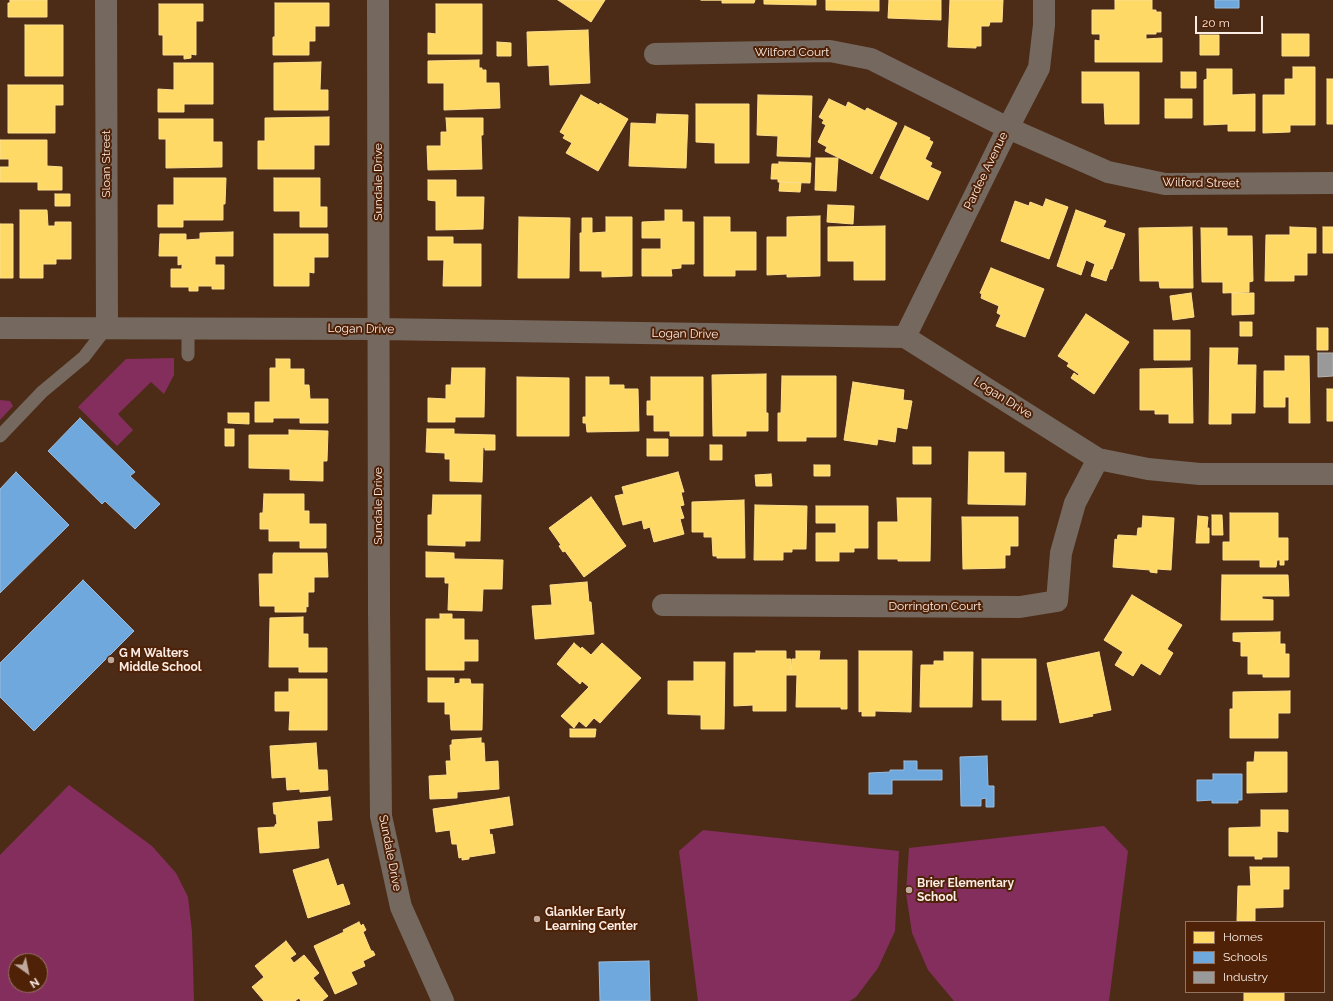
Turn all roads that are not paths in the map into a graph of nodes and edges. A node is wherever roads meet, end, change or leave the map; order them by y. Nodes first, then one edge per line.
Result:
1 (106, 0) edge
2 (378, 0) edge
3 (1044, 0) edge
4 (655, 54) dead end
5 (1008, 128) junction
6 (1333, 183) edge
7 (106, 327) junction
8 (0, 328) edge
9 (188, 328) junction
10 (378, 329) junction
11 (906, 337) junction
12 (188, 355) dead end
13 (0, 436) edge
14 (1098, 459) junction
15 (1333, 474) edge
16 (663, 605) dead end
17 (443, 1001) edge

1 - 7 street, Sloan Street
2 - 10 street, Sundale Drive
3 - 5 street, Pardee Avenue
4 - 5 street, Wilford Court
5 - 6 street, Wilford Street
5 - 11 street, Pardee Avenue
7 - 8 street, Logan Drive
7 - 9 street, Logan Drive
7 - 13 lane
9 - 10 street, Logan Drive
9 - 12 lane
10 - 11 street, Logan Drive
10 - 17 street, Sundale Drive
11 - 14 street, Logan Drive
14 - 15 street, Logan Drive
14 - 16 street, Dorrington Court

